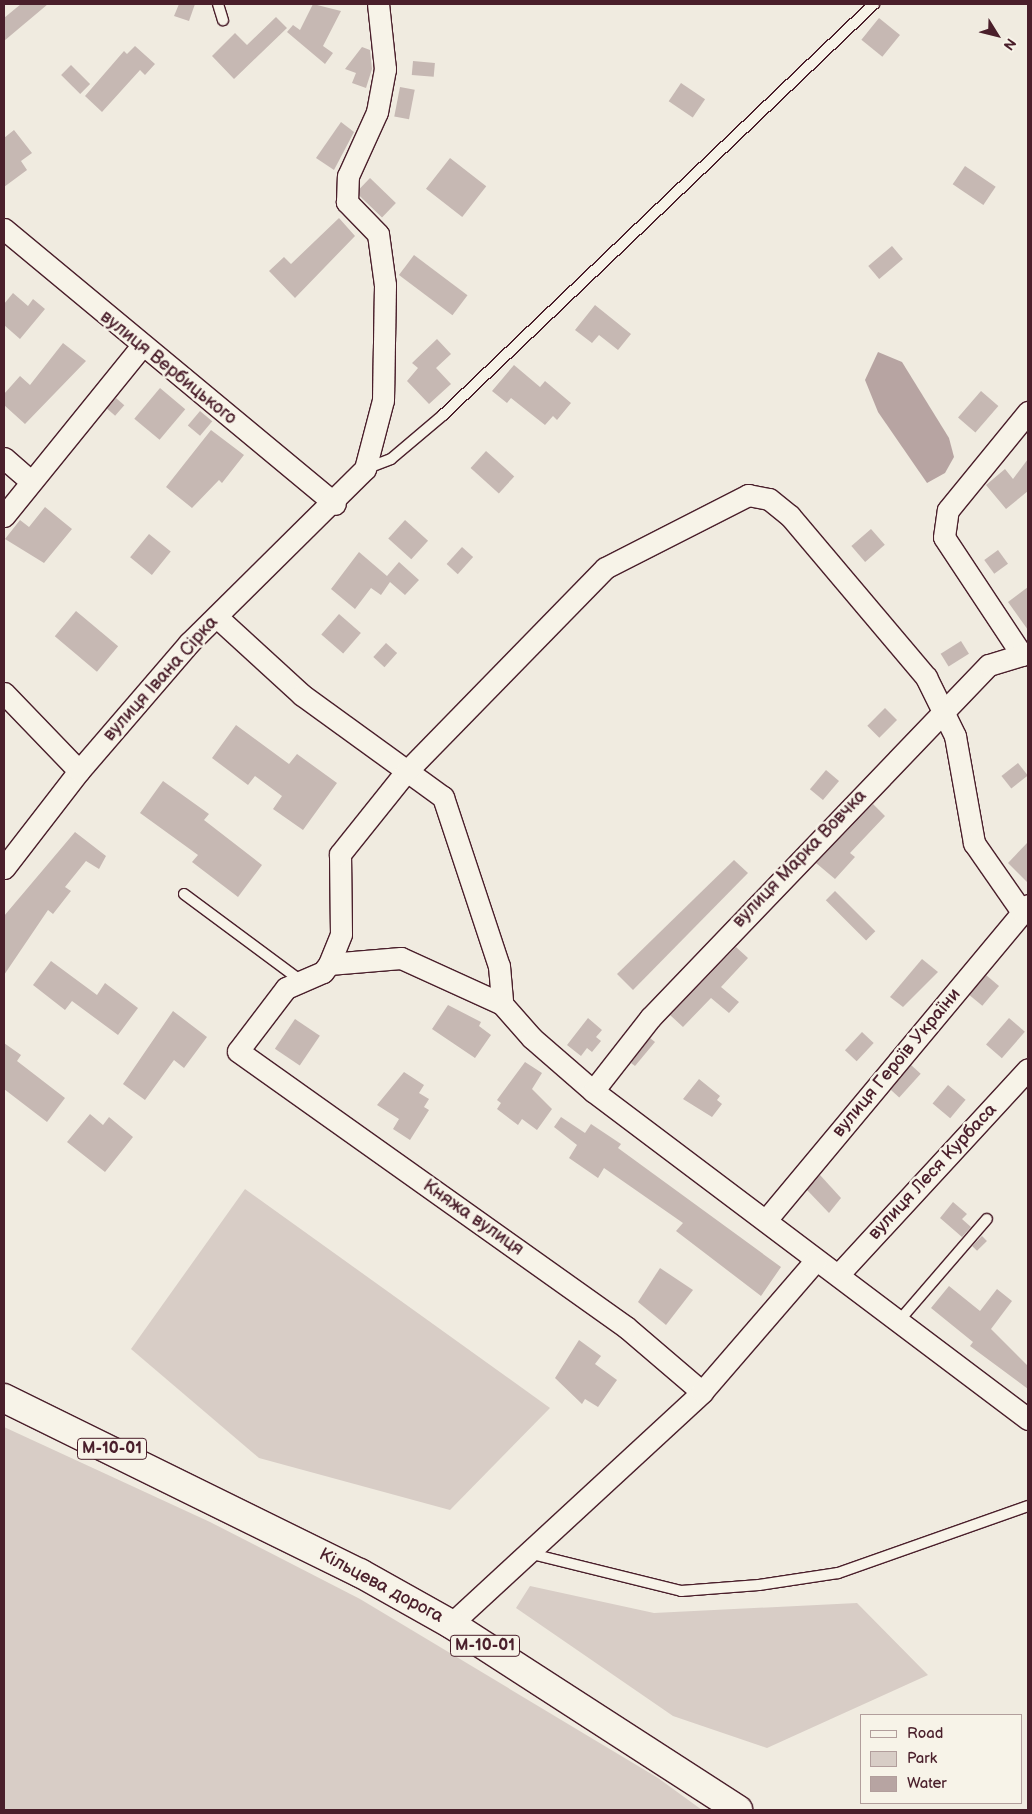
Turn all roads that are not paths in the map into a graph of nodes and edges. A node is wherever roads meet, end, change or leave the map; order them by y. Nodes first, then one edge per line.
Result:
1 (218, 4) edge
2 (378, 4) edge
3 (874, 4) edge
4 (223, 20) dead end
5 (4, 229) edge
6 (141, 347) junction
7 (1028, 412) edge
8 (4, 458) edge
9 (365, 469) junction
10 (29, 480) junction
11 (335, 504) junction
12 (4, 516) edge
13 (217, 617) junction
14 (1025, 654) edge
15 (4, 693) edge
16 (945, 710) junction
17 (79, 771) junction
18 (405, 773) junction
19 (4, 868) edge
20 (184, 894) dead end
21 (1025, 909) edge
22 (329, 964) junction
23 (300, 980) junction
24 (502, 1004) junction
25 (1028, 1069) edge
26 (593, 1091) junction
27 (987, 1219) dead end
28 (766, 1220) junction
29 (816, 1260) junction
30 (838, 1275) junction
31 (898, 1322) junction
32 (702, 1392) junction
33 (4, 1398) edge
34 (1028, 1419) edge
35 (1028, 1506) edge
36 (532, 1554) junction
37 (451, 1624) junction
38 (738, 1810) edge

1 - 4 lane
2 - 9 street
3 - 9 lane
5 - 6 street, вулиця Вербицького
6 - 10 street
6 - 11 street, вулиця Вербицького
7 - 14 street
8 - 10 street
9 - 11 street, вулиця Івана Сірка
10 - 12 street
11 - 13 street, вулиця Івана Сірка
13 - 17 street, вулиця Івана Сірка
13 - 18 street
14 - 16 street, вулиця Марка Вовчка
15 - 17 street
16 - 18 street
16 - 21 street
16 - 26 street, вулиця Марка Вовчка
17 - 19 street, вулиця Івана Сірка
18 - 22 street
18 - 24 street
20 - 23 lane
21 - 28 street, вулиця Героїв України
22 - 23 street
22 - 24 street
23 - 32 street, Княжа вулиця
24 - 26 street
25 - 30 street, вулиця Леся Курбаса
26 - 28 street
27 - 31 lane
28 - 29 street
29 - 30 street
29 - 32 street
30 - 31 street
31 - 34 street
32 - 36 street
33 - 37 highway, Кільцева дорога / М-10-01
35 - 36 lane
36 - 37 street
37 - 38 highway, Кільцева дорога / М-10-01

